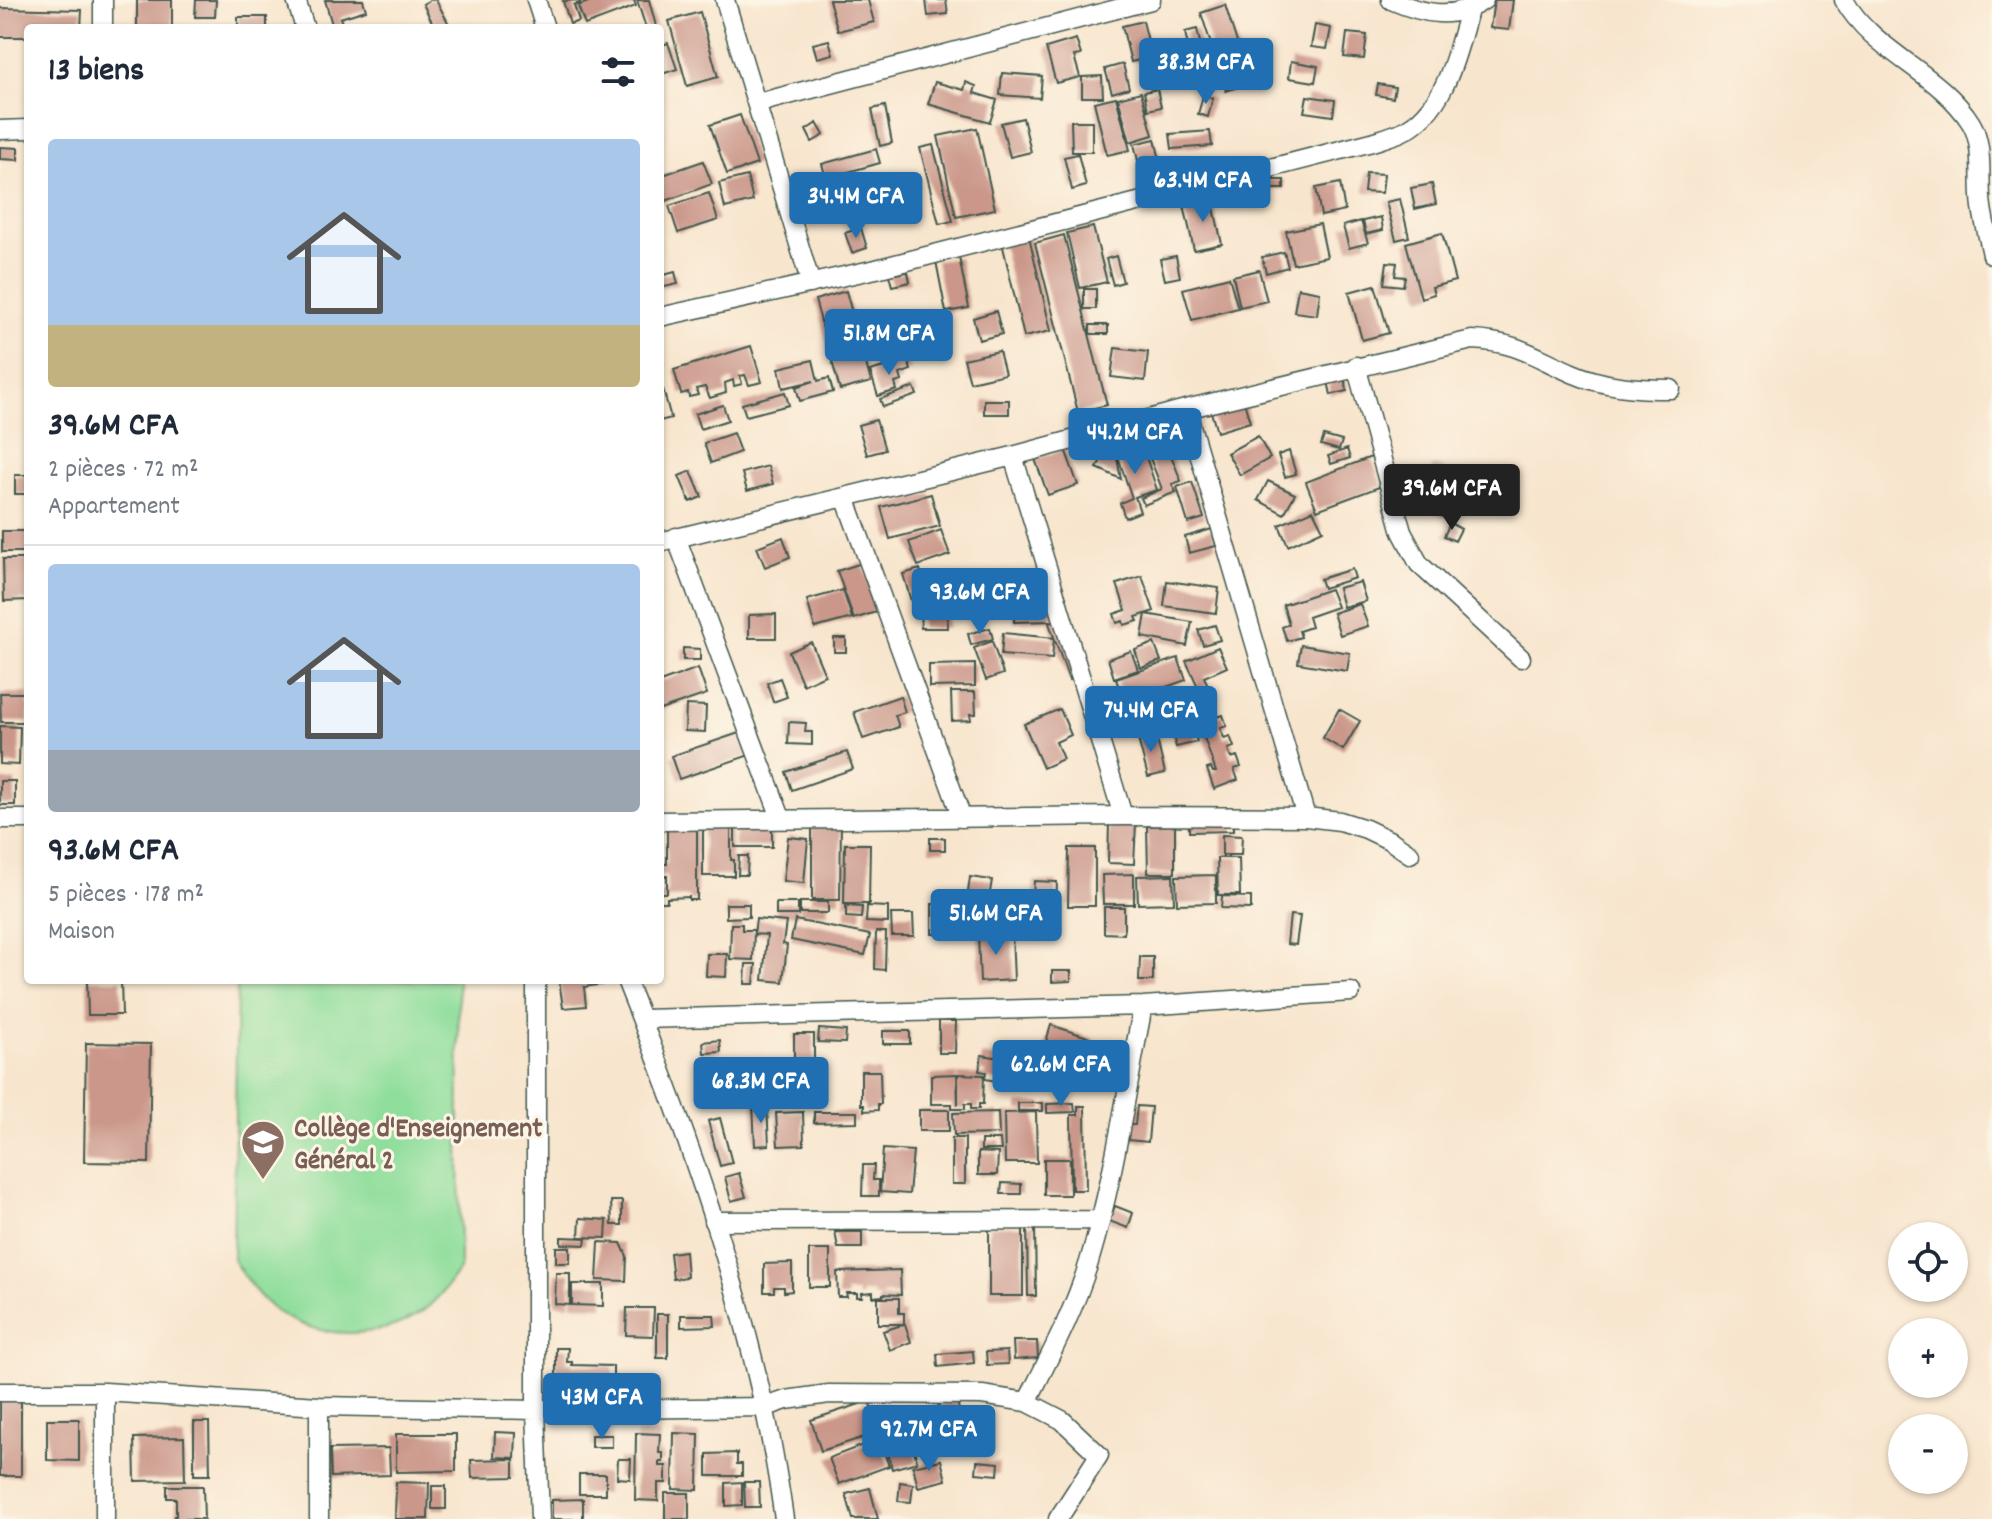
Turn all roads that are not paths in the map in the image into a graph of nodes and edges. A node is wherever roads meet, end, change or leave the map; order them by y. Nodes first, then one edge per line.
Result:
1 (103, 0) edge
2 (296, 0) edge
3 (536, 0) edge
4 (725, 0) edge
5 (1151, 0) edge
6 (1391, 0) edge
7 (1844, 0) edge
8 (1476, 5) edge
9 (103, 24) edge
10 (304, 24) edge
11 (544, 24) edge
12 (758, 103) junction
13 (24, 129) edge
14 (0, 130) edge
15 (1992, 255) edge
16 (811, 284) junction
17 (664, 316) edge
18 (1356, 366) junction
19 (1671, 389) dead end
20 (1186, 409) junction
21 (1013, 456) junction
22 (845, 497) junction
23 (668, 539) edge
24 (1521, 658) dead end
25 (1123, 816) junction
26 (1306, 817) junction
27 (781, 818) junction
28 (962, 818) junction
29 (0, 819) edge
30 (24, 819) edge
31 (664, 821) edge
32 (1410, 854) dead end
33 (536, 984) edge
34 (628, 984) edge
35 (1351, 992) dead end
36 (1143, 1006) junction
37 (642, 1019) junction
38 (1101, 1220) junction
39 (713, 1221) junction
40 (0, 1392) edge
41 (105, 1392) junction
42 (1027, 1402) junction
43 (319, 1406) junction
44 (766, 1407) junction
45 (536, 1410) junction
46 (105, 1519) edge
47 (319, 1519) edge
48 (540, 1519) edge
49 (784, 1519) edge
50 (1058, 1519) edge

1 - 9 street
2 - 10 street
3 - 11 street
4 - 12 street
5 - 12 street
6 - 8 street
7 - 15 street
8 - 16 street
12 - 16 street
13 - 14 street
16 - 17 street
18 - 19 street
18 - 20 street
18 - 24 street
20 - 21 street
20 - 26 street
21 - 22 street
21 - 25 street
22 - 23 street
22 - 28 street
23 - 27 street
25 - 26 street
25 - 28 street
26 - 32 street
27 - 28 street
27 - 31 street
29 - 30 street
33 - 45 street
34 - 37 street
35 - 36 street
36 - 37 street
36 - 38 street
37 - 39 street
38 - 39 street
38 - 42 street
39 - 44 street
40 - 41 street
41 - 43 street
41 - 46 street
42 - 44 street
42 - 50 street
43 - 45 street
43 - 47 street
44 - 45 street
44 - 49 street
45 - 48 street

